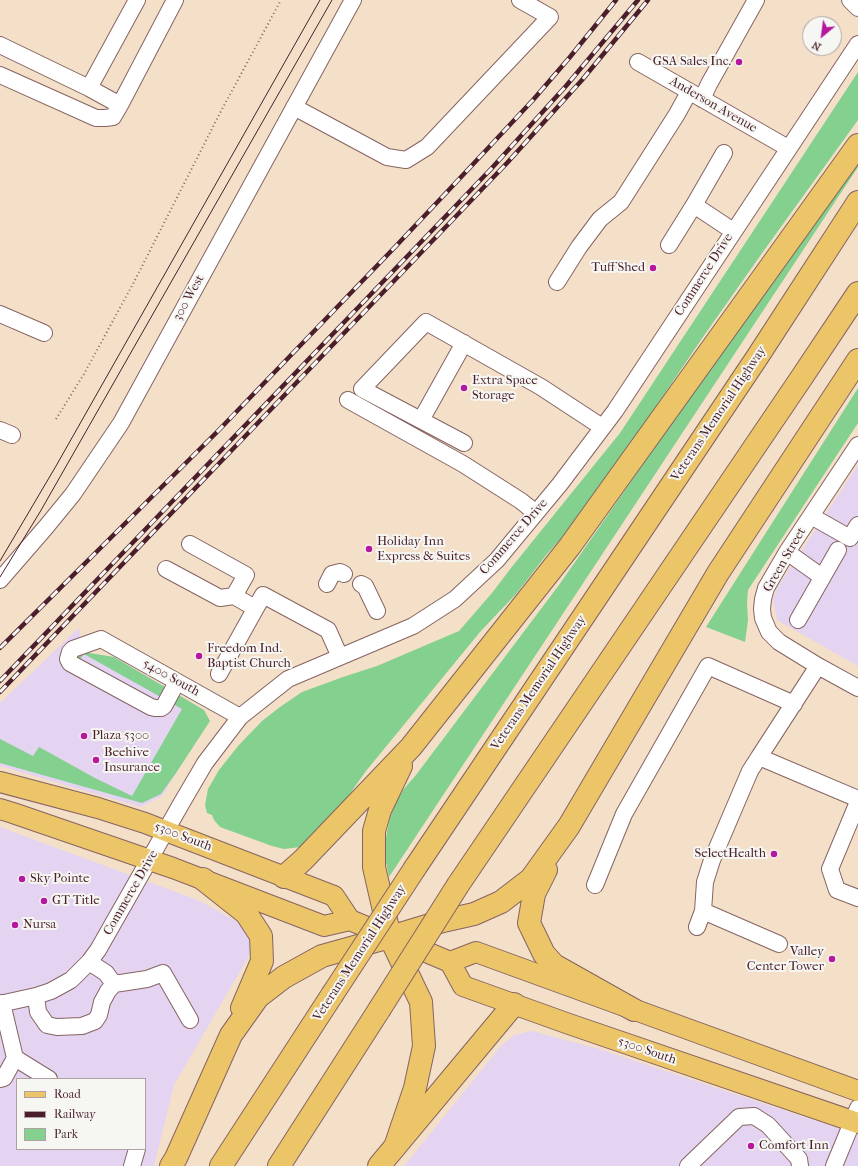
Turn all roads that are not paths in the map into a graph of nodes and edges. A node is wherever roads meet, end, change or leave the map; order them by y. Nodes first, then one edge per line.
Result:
1 (137, 0) edge
2 (175, 0) edge
3 (353, 0) edge
4 (520, 0) edge
5 (756, 0) edge
6 (850, 0) edge
7 (858, 8) edge
8 (858, 44) edge
9 (0, 45) edge
10 (638, 62) dead end
11 (0, 75) edge
12 (89, 88) junction
13 (695, 95) junction
14 (120, 105) junction
15 (294, 106) junction
16 (858, 145) edge
17 (788, 148) junction
18 (724, 153) dead end
19 (858, 202) edge
20 (694, 205) junction
21 (733, 231) junction
22 (669, 245) dead end
23 (557, 282) dead end
24 (858, 293) edge
25 (0, 314) edge
26 (44, 333) dead end
27 (464, 342) junction
28 (858, 360) edge
29 (348, 400) dead end
30 (421, 420) junction
31 (602, 427) junction
32 (464, 443) dead end
33 (858, 445) edge
34 (536, 513) junction
35 (811, 516) junction
36 (858, 525) edge
37 (190, 544) dead end
38 (838, 550) dead end
39 (787, 552) junction
40 (166, 569) dead end
41 (344, 574) dead end
42 (822, 577) junction
43 (0, 580) edge
44 (327, 584) dead end
45 (361, 584) dead end
46 (234, 596) junction
47 (255, 608) junction
48 (377, 611) dead end
49 (798, 620) dead end
50 (340, 657) junction
51 (818, 666) junction
52 (220, 674) dead end
53 (177, 682) junction
54 (858, 688) edge
55 (794, 704) junction
56 (240, 717) junction
57 (411, 747) junction
58 (758, 757) junction
59 (0, 782) edge
60 (858, 800) edge
61 (0, 809) edge
62 (569, 826) junction
63 (166, 830) junction
64 (149, 860) junction
65 (284, 876) junction
66 (203, 879) junction
67 (595, 885) dead end
68 (858, 898) edge
69 (703, 911) junction
70 (350, 920) junction
71 (697, 927) dead end
72 (390, 937) junction
73 (779, 944) dead end
74 (89, 962) junction
75 (450, 962) junction
76 (114, 984) junction
77 (36, 996) junction
78 (1, 1003) edge
79 (514, 1004) junction
80 (634, 1010) junction
81 (190, 1020) dead end
82 (231, 1035) junction
83 (8, 1049) edge
84 (48, 1078) edge
85 (0, 1079) edge
86 (858, 1091) edge
87 (856, 1117) edge
88 (395, 1146) junction
89 (137, 1150) edge
90 (132, 1166) edge
91 (171, 1166) edge
92 (221, 1166) edge
93 (279, 1166) edge
94 (379, 1166) edge
95 (688, 1166) edge
96 (800, 1166) edge
97 (834, 1166) edge

1 - 12 street
2 - 14 street
3 - 15 street, 300 West
4 - 15 street
5 - 13 street
6 - 7 street
8 - 17 street, Commerce Drive
9 - 12 street
10 - 13 street, Anderson Avenue
11 - 14 street
12 - 14 street
13 - 17 street, Anderson Avenue
13 - 23 street
15 - 43 street, 300 West
16 - 57 highway
17 - 21 street, Commerce Drive
18 - 20 street
19 - 92 highway, Veterans Memorial Highway, bridge
20 - 21 street
20 - 22 street
21 - 31 street, Commerce Drive
24 - 93 highway, bridge
25 - 26 street
27 - 30 street
27 - 30 street
27 - 31 street
28 - 62 highway
29 - 34 street
30 - 32 street
31 - 34 street, Commerce Drive
33 - 35 street, Green Street
34 - 50 street, Commerce Drive
35 - 36 street
35 - 39 street, Green Street
37 - 46 street
38 - 42 street
39 - 42 street
39 - 51 street, Green Street
40 - 46 street
41 - 44 street
42 - 49 street
45 - 48 street
46 - 47 street
47 - 50 street
47 - 52 street
50 - 56 street, Commerce Drive
51 - 54 street, Green Street
51 - 55 street
53 - 53 street, 5400 South
53 - 56 street, 5400 South
55 - 58 street
55 - 67 street
56 - 63 street, Commerce Drive
57 - 65 highway
57 - 72 highway
58 - 60 street
58 - 69 street
59 - 63 main road, 5300 South
60 - 68 street
61 - 64 main road
62 - 72 highway
62 - 80 highway
63 - 64 street, Commerce Drive
63 - 65 main road, 5300 South
64 - 66 main road
64 - 74 street, Commerce Drive
65 - 70 main road, 5300 South
66 - 70 main road
66 - 82 highway
69 - 71 street
69 - 73 street
70 - 72 main road
72 - 75 main road
72 - 82 highway
72 - 88 highway
74 - 76 street
74 - 77 street, Commerce Drive
75 - 79 main road, 5300 South
75 - 80 main road
76 - 77 street
76 - 81 street
77 - 78 street, Commerce Drive
78 - 83 street
79 - 87 main road, 5300 South
79 - 88 highway
80 - 86 main road
82 - 91 highway
83 - 84 street
83 - 85 street
87 - 97 street
88 - 94 highway
89 - 90 street
95 - 96 street

